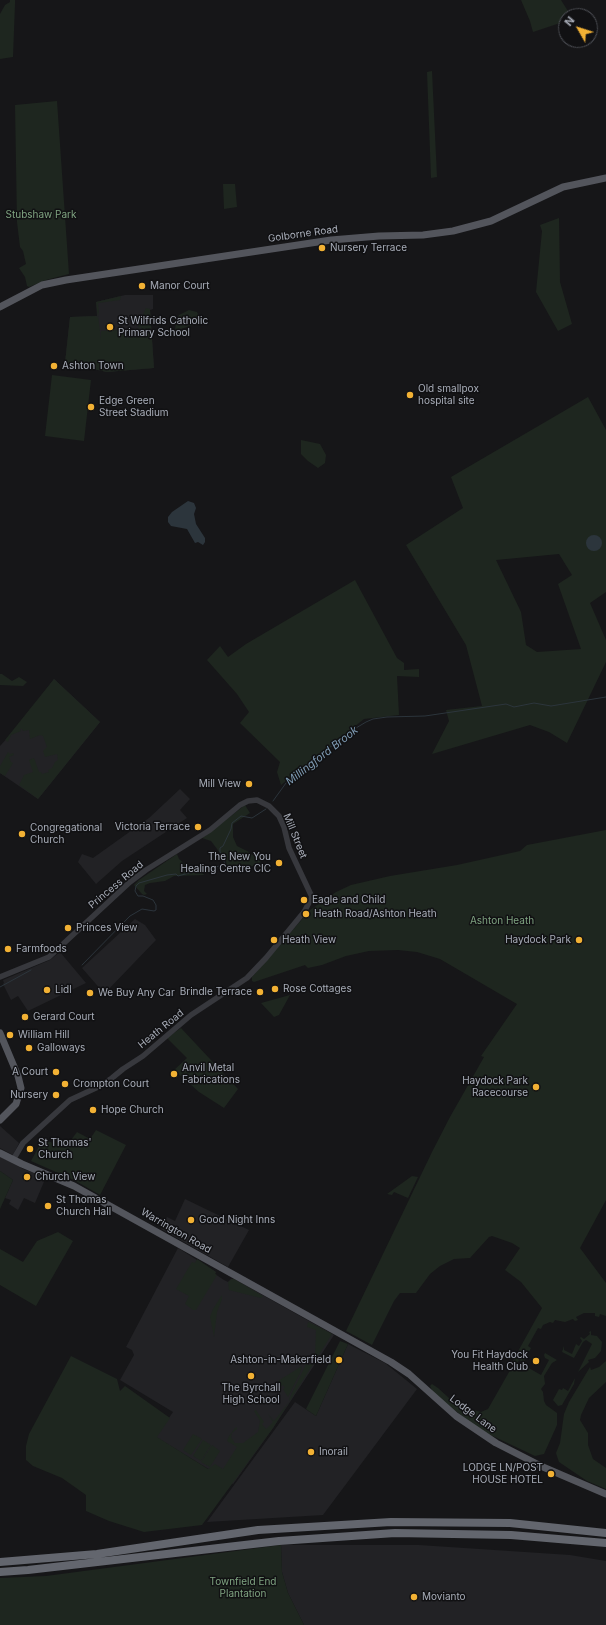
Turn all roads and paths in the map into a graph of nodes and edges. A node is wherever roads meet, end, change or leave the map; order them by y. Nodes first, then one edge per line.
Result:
1 (606, 178) edge
2 (0, 307) edge
3 (244, 803) joint
4 (312, 900) joint
5 (0, 977) edge
6 (0, 1033) edge
7 (0, 1120) edge
8 (0, 1153) edge
9 (13, 1160) junction
10 (339, 1333) joint
11 (606, 1494) edge
12 (606, 1533) edge
13 (606, 1543) edge
14 (0, 1562) edge
15 (0, 1572) edge

1 - 2 main road, Golborne Road
3 - 4 street, Mill Street
3 - 5 street, Princess Road
4 - 9 street, Heath Road
6 - 7 main road
8 - 9 main road, Warrington Road
9 - 10 main road, Warrington Road
10 - 11 main road, Lodge Lane
12 - 14 highway
13 - 15 highway

